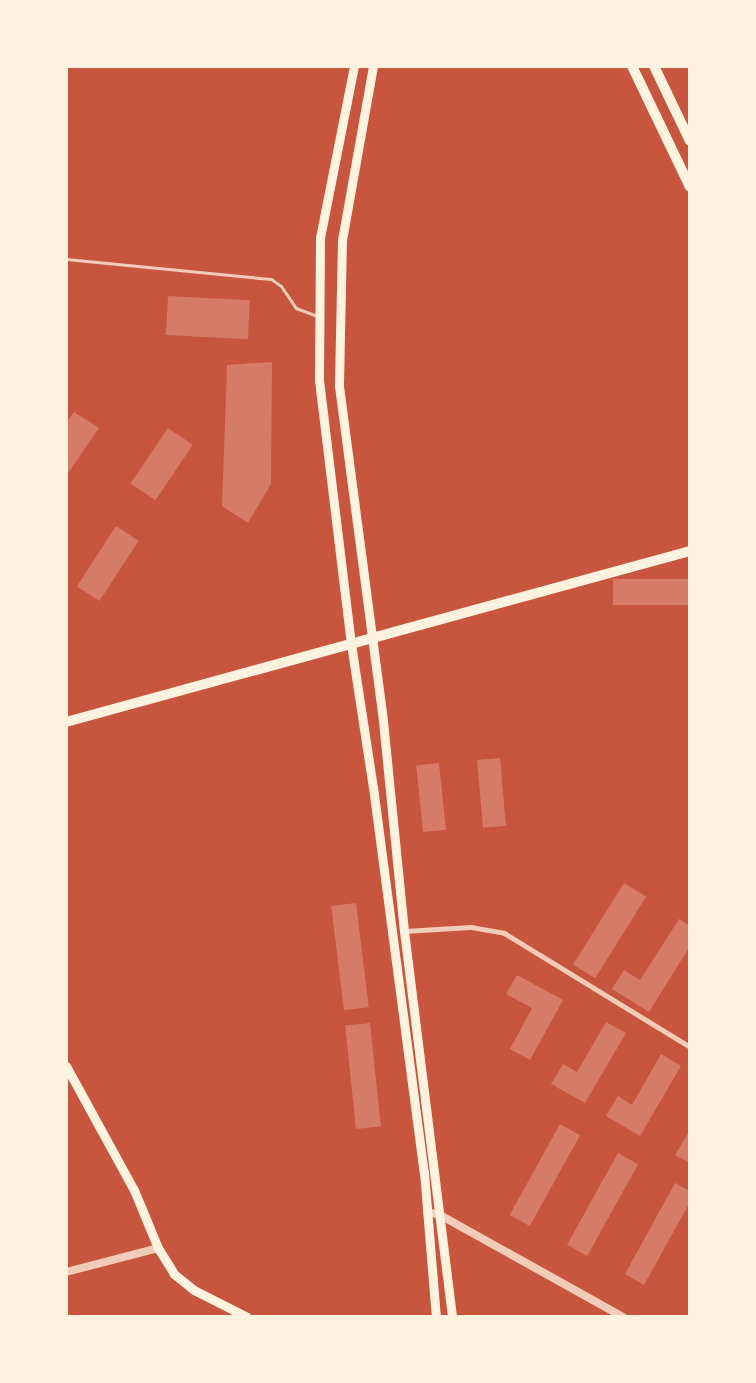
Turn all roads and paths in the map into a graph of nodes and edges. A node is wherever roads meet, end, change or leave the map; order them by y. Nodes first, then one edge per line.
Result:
1 (354, 66) edge
2 (373, 66) edge
3 (632, 66) edge
4 (654, 66) edge
5 (690, 141) edge
6 (690, 187) edge
7 (66, 258) edge
8 (320, 317) junction
9 (690, 551) edge
10 (370, 639) junction
11 (351, 644) junction
12 (66, 722) edge
13 (404, 931) junction
14 (690, 1047) edge
15 (66, 1066) edge
16 (428, 1212) junction
17 (440, 1215) junction
18 (158, 1248) junction
19 (66, 1272) edge
20 (247, 1317) edge
21 (436, 1317) edge
22 (452, 1317) edge
23 (623, 1317) edge

1 - 8 main road
2 - 10 main road
3 - 6 main road
4 - 5 main road
7 - 8 lane
8 - 11 main road
9 - 10 main road
10 - 11 main road
10 - 13 main road
11 - 12 main road
11 - 16 main road
13 - 14 street
13 - 17 main road
15 - 18 main road
16 - 17 street
16 - 21 main road
17 - 22 main road
17 - 23 street
18 - 19 street
18 - 20 main road

